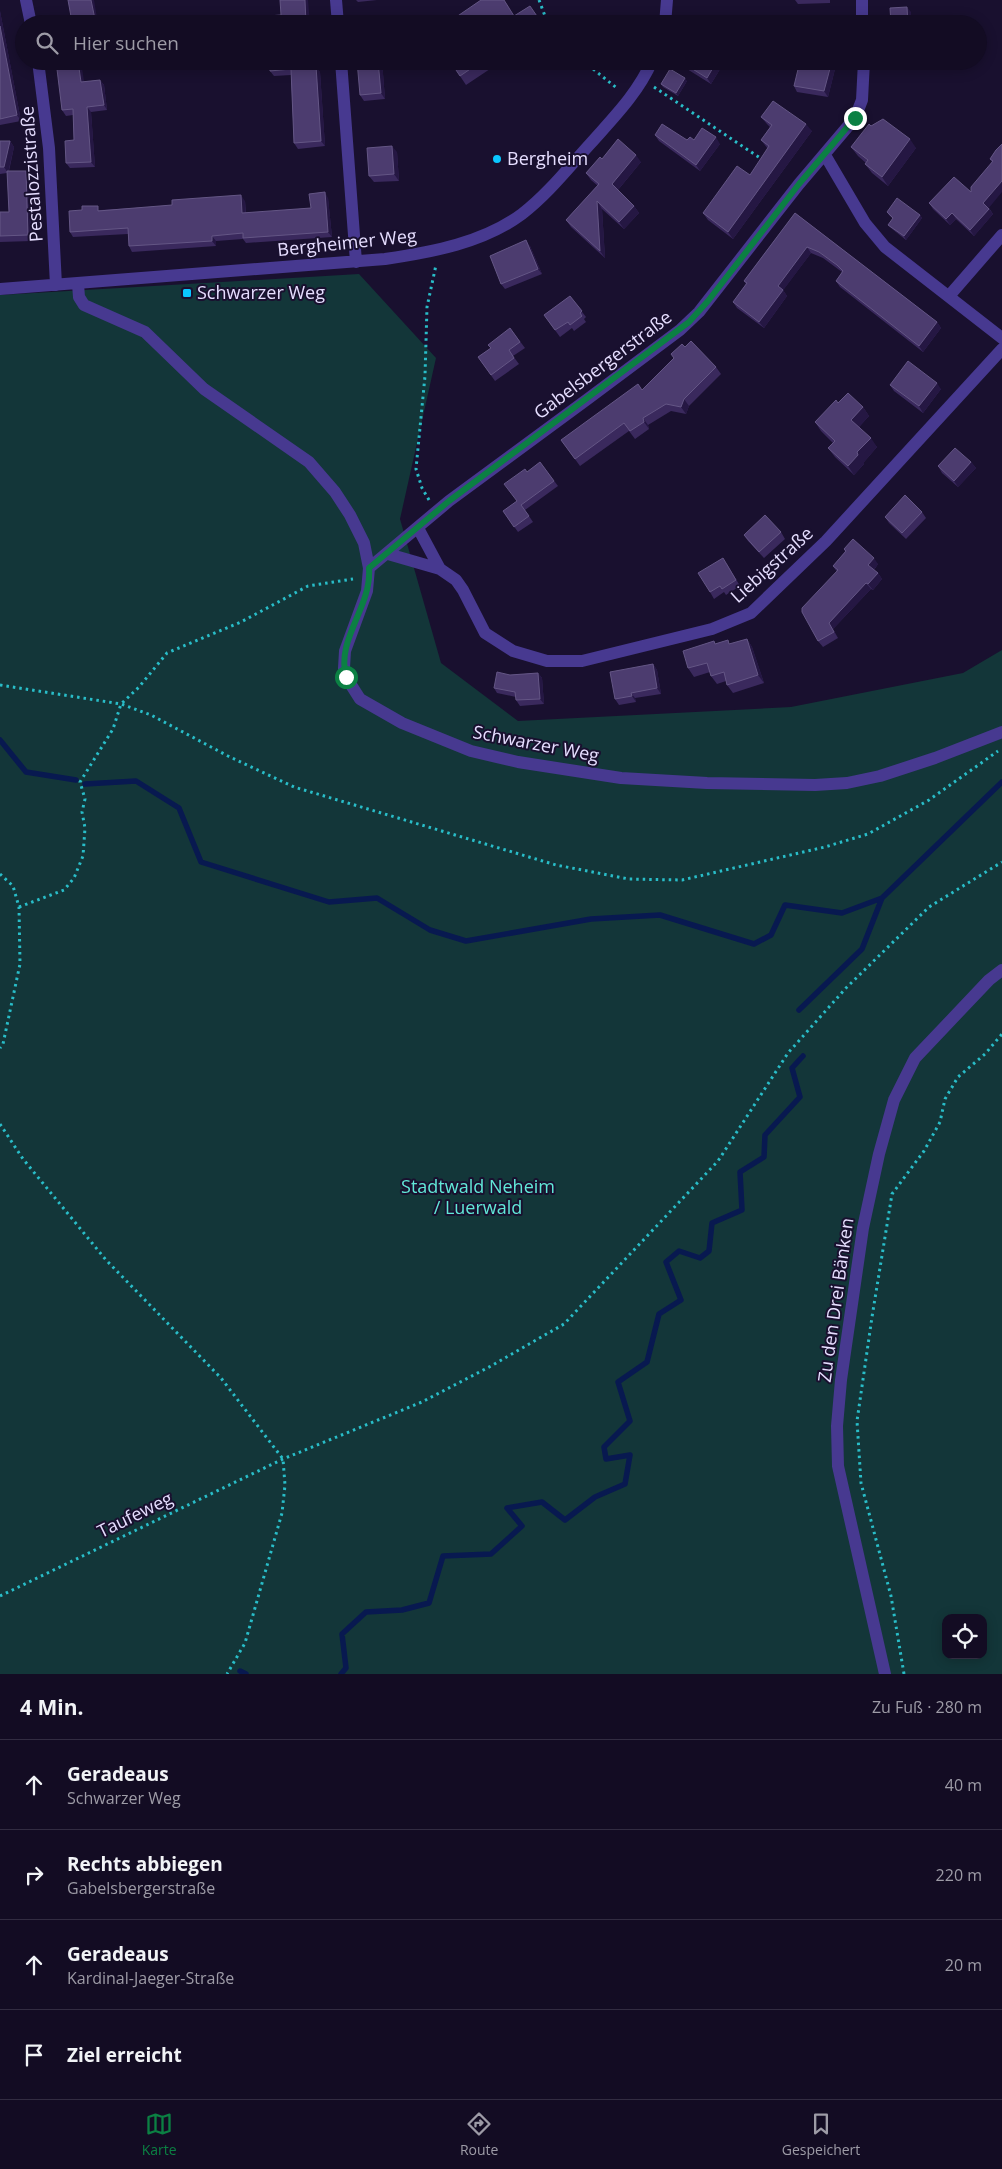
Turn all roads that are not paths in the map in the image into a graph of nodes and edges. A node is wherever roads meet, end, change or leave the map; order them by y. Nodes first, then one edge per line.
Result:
1 (26, 0) edge
2 (336, 0) edge
3 (667, 0) edge
4 (862, 0) edge
5 (29, 15) edge
6 (337, 15) edge
7 (665, 15) edge
8 (862, 15) edge
9 (39, 70) edge
10 (342, 70) edge
11 (648, 70) edge
12 (864, 70) edge
13 (825, 155) junction
14 (1002, 235) edge
15 (356, 262) junction
16 (78, 284) junction
17 (56, 285) junction
18 (0, 289) edge
19 (949, 296) junction
20 (1002, 338) edge
21 (1002, 349) edge
22 (418, 528) junction
23 (388, 554) junction
24 (440, 569) junction
25 (370, 572) junction
26 (1002, 732) edge
27 (1002, 970) edge
28 (885, 1674) edge

1 - 5 street
2 - 6 street
3 - 7 street
4 - 8 street
9 - 17 street, Pestalozzistraße
10 - 15 street
11 - 15 street, Bergheimer Weg
12 - 13 street, Gabelsbergerstraße
13 - 19 street
13 - 22 street, Gabelsbergerstraße
14 - 19 street
15 - 16 street, Bergheimer Weg
16 - 17 street, Bergheimer Weg
16 - 25 street, Schwarzer Weg
17 - 18 street
19 - 20 street
21 - 24 street, Liebigstraße
22 - 23 street, Gabelsbergerstraße
22 - 24 street, Liebigstraße
23 - 24 street, Liebigstraße
23 - 25 street, Gabelsbergerstraße
25 - 26 street, Schwarzer Weg
27 - 28 street, Zu den Drei Bänken

